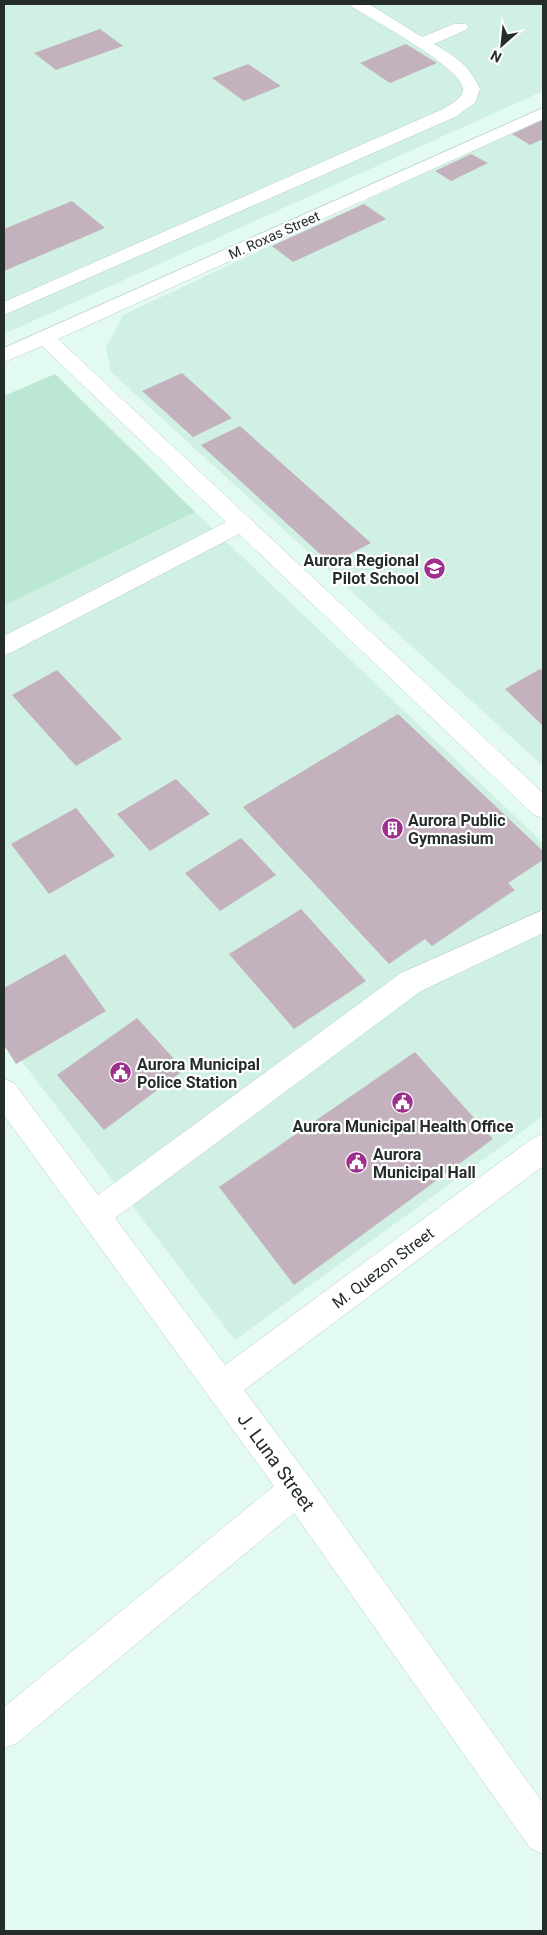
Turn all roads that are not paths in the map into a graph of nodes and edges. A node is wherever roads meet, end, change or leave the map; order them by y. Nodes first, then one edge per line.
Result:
1 (358, 4) edge
2 (460, 27) dead end
3 (421, 43) junction
4 (543, 113) edge
5 (4, 309) edge
6 (45, 338) junction
7 (4, 356) edge
8 (242, 523) junction
9 (4, 646) edge
10 (543, 808) edge
11 (543, 921) edge
12 (4, 1092) edge
13 (543, 1148) edge
14 (95, 1215) junction
15 (222, 1387) junction
16 (296, 1489) junction
17 (4, 1730) edge
18 (543, 1835) edge

1 - 3 street
2 - 3 street
3 - 5 street
4 - 6 street, M. Roxas Street
6 - 7 street, M. Roxas Street
6 - 8 street
8 - 9 street
8 - 10 street
11 - 14 street
12 - 14 street, J. Luna Street
13 - 15 street, M. Quezon Street
14 - 15 street, J. Luna Street
15 - 16 street, J. Luna Street
16 - 17 street
16 - 18 street, J. Luna Street

